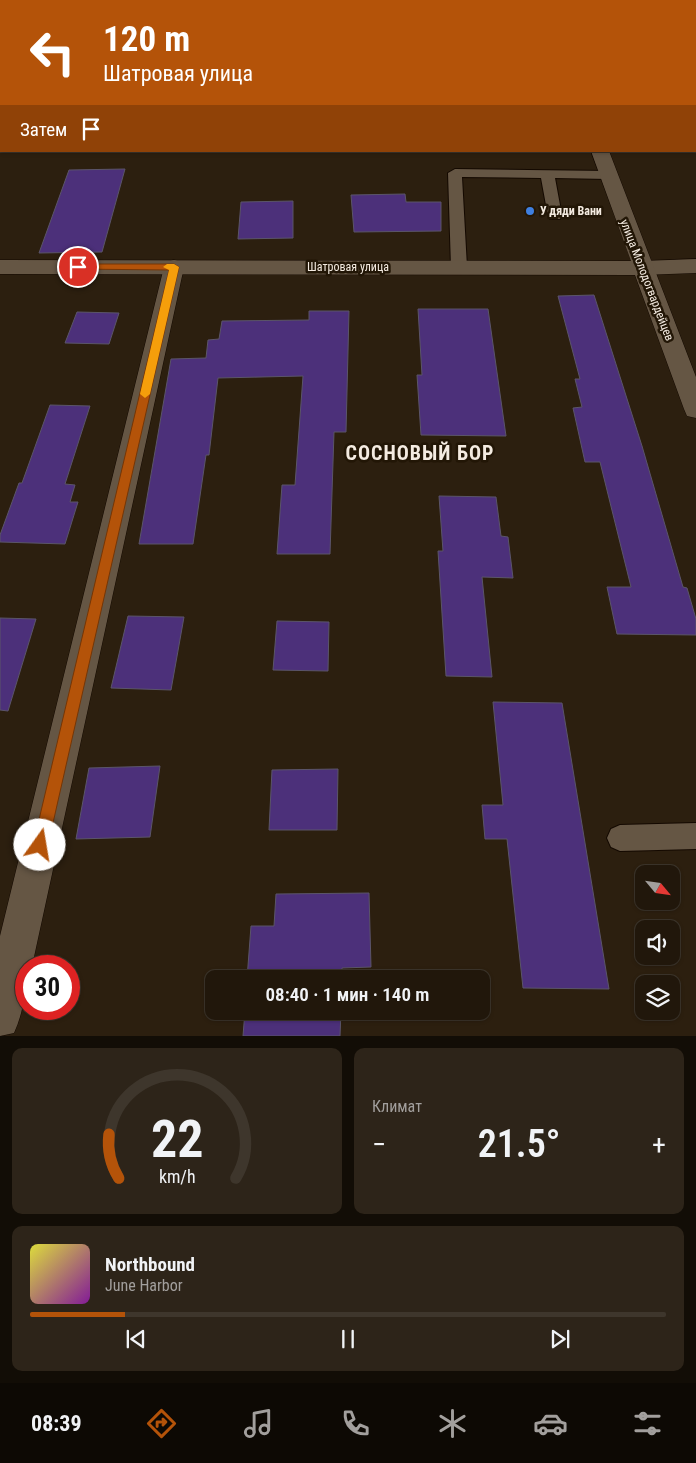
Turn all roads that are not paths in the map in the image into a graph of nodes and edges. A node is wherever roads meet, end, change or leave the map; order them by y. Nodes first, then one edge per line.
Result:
1 (600, 152) edge
2 (547, 174) junction
3 (608, 175) junction
4 (555, 216) dead end
5 (696, 266) edge
6 (0, 267) edge
7 (174, 267) junction
8 (459, 267) junction
9 (642, 268) junction
10 (696, 409) edge
11 (696, 836) edge
12 (620, 838) dead end
13 (0, 1019) edge

1 - 3 street, улица Молодогвардейцев
2 - 3 lane
2 - 4 lane
2 - 8 lane
3 - 9 street, улица Молодогвардейцев
5 - 9 street, Шатровая улица
6 - 7 street, Шатровая улица
7 - 8 street, Шатровая улица
7 - 13 street
8 - 9 street, Шатровая улица
9 - 10 street, улица Молодогвардейцев
11 - 12 lane

